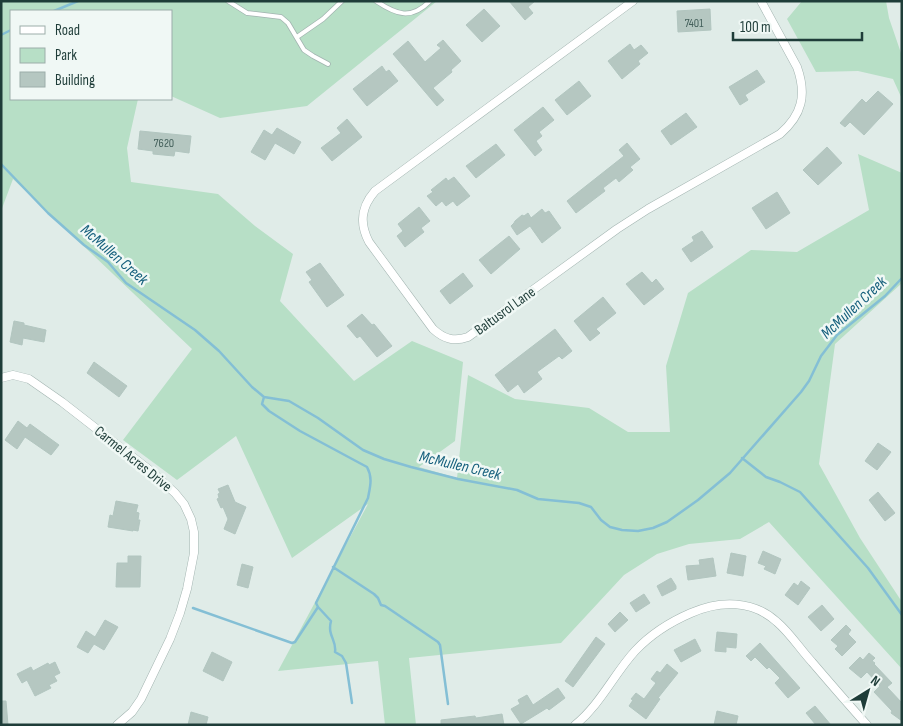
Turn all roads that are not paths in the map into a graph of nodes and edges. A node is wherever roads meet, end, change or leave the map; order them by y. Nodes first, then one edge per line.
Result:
1 (228, 1) edge
2 (342, 1) edge
3 (376, 1) edge
4 (430, 1) edge
5 (633, 1) edge
6 (761, 1) edge
7 (297, 37) junction
8 (328, 64) dead end
9 (1, 378) edge
10 (117, 725) edge
11 (575, 725) edge
12 (867, 725) edge

1 - 7 lane
2 - 7 lane
3 - 4 lane
5 - 6 street, Baltusrol Lane
7 - 8 lane
9 - 10 street, Carmel Acres Drive
11 - 12 street

